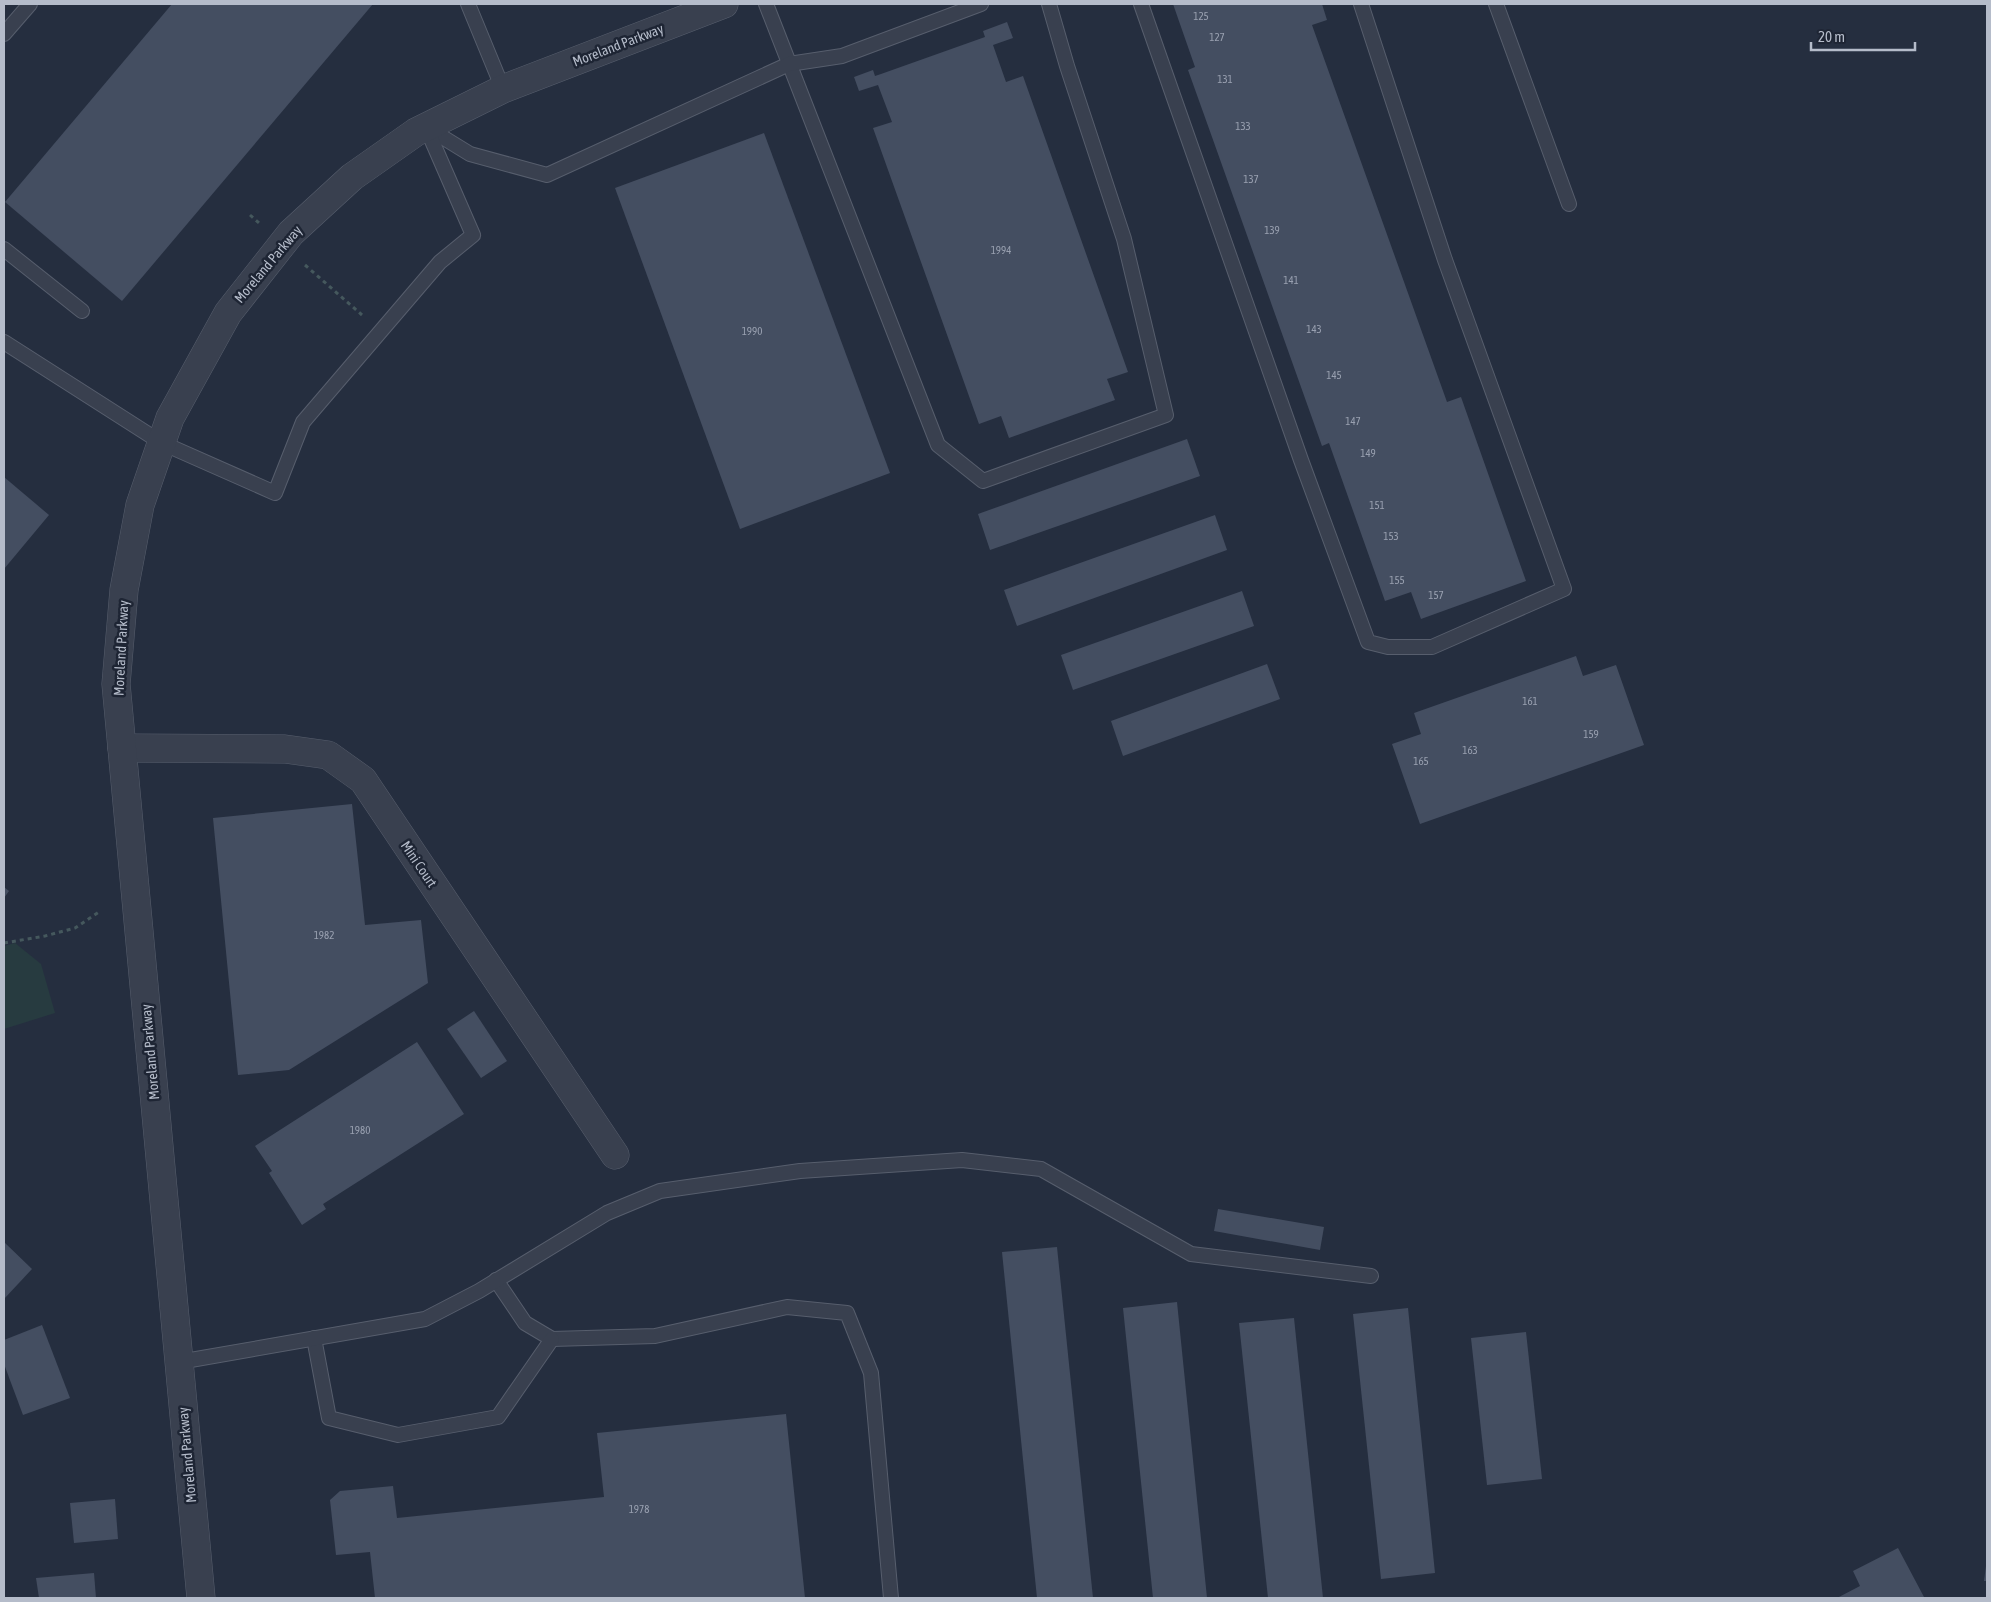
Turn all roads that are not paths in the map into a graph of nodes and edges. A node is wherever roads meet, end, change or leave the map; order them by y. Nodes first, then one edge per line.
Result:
1 (30, 4) edge
2 (468, 4) edge
3 (724, 4) edge
4 (766, 4) edge
5 (980, 4) edge
6 (1049, 4) edge
7 (1142, 4) edge
8 (1361, 4) edge
9 (1496, 4) edge
10 (4, 34) edge
11 (789, 64) junction
12 (503, 90) junction
13 (426, 127) junction
14 (1569, 204) dead end
15 (4, 249) edge
16 (82, 311) dead end
17 (4, 342) edge
18 (162, 443) junction
19 (122, 748) junction
20 (615, 1156) dead end
21 (1371, 1276) dead end
22 (496, 1280) junction
23 (314, 1338) junction
24 (552, 1339) junction
25 (179, 1362) junction
26 (200, 1598) edge
27 (891, 1598) edge

1 - 10 lane
2 - 12 lane
3 - 12 street, Moreland Parkway
4 - 11 lane
5 - 11 lane
6 - 11 lane
7 - 8 lane
9 - 14 lane
11 - 13 lane
12 - 13 street, Moreland Parkway
13 - 18 street, Moreland Parkway
13 - 18 lane
15 - 16 lane
17 - 18 lane
18 - 19 street, Moreland Parkway
19 - 20 street, Mini Court
19 - 25 street, Moreland Parkway
21 - 22 lane
22 - 23 lane
22 - 24 lane
23 - 24 lane
23 - 25 lane
24 - 27 lane
25 - 26 street, Moreland Parkway

